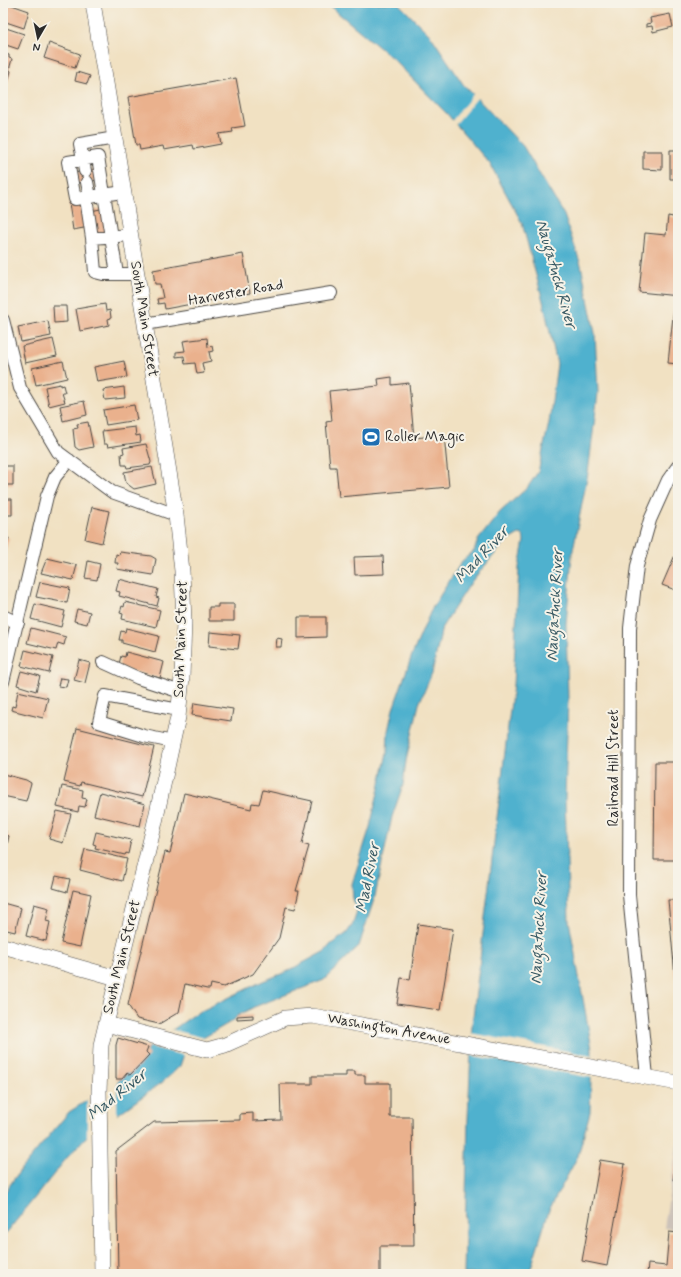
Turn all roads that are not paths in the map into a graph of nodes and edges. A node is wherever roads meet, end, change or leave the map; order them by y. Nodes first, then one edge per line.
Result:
1 (93, 3) edge
2 (115, 138) junction
3 (82, 159) junction
4 (124, 192) junction
5 (105, 195) junction
6 (88, 197) junction
7 (130, 235) junction
8 (111, 237) junction
9 (92, 238) junction
10 (117, 274) junction
11 (137, 274) junction
12 (331, 293) dead end
13 (3, 320) edge
14 (145, 324) junction
15 (69, 460) junction
16 (678, 466) edge
17 (176, 515) junction
18 (3, 616) edge
19 (18, 623) junction
20 (103, 662) dead end
21 (3, 682) edge
22 (181, 692) junction
23 (178, 710) junction
24 (173, 742) junction
25 (3, 946) edge
26 (117, 978) junction
27 (106, 1024) junction
28 (647, 1077) junction
29 (678, 1083) edge
30 (102, 1274) edge

1 - 2 main road, South Main Street
2 - 3 street
2 - 4 main road, South Main Street
3 - 5 street
3 - 6 street
3 - 6 street
4 - 5 street
4 - 7 main road, South Main Street
5 - 6 street
5 - 8 street
6 - 9 street
7 - 8 street
7 - 11 main road, South Main Street
8 - 9 street
8 - 10 street
9 - 10 street
10 - 11 street
11 - 14 main road, South Main Street
12 - 14 street, Harvester Road
13 - 15 street
14 - 17 main road, South Main Street
15 - 17 street
15 - 19 street
16 - 28 street, Railroad Hill Street
17 - 22 main road, South Main Street
18 - 19 street
19 - 21 street
20 - 22 street
22 - 23 main road, South Main Street
23 - 24 main road, South Main Street
23 - 24 street
24 - 26 main road, South Main Street
25 - 26 main road
26 - 27 main road, South Main Street
27 - 28 main road, Washington Avenue
27 - 30 main road, South Main Street
28 - 29 main road, Washington Avenue

